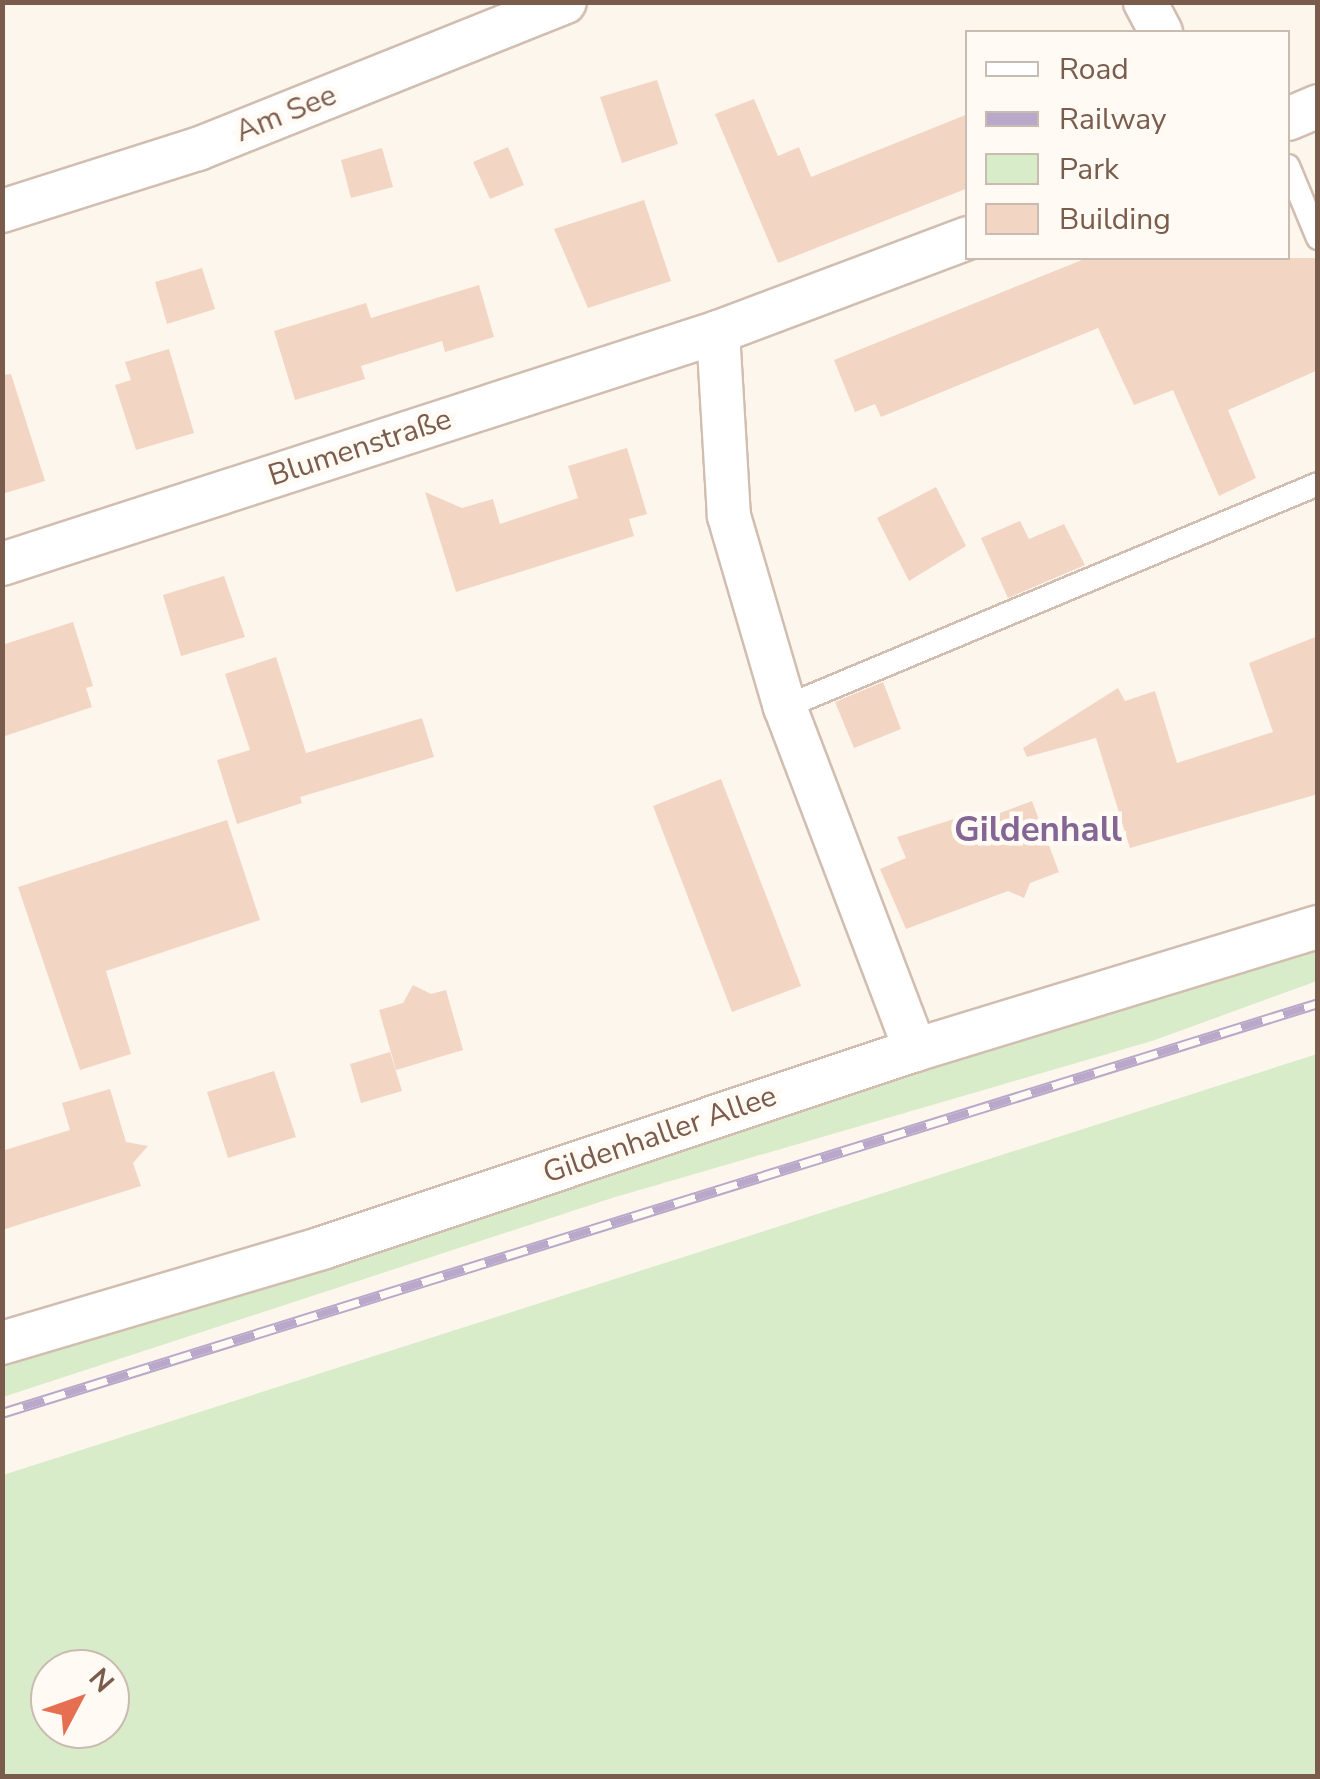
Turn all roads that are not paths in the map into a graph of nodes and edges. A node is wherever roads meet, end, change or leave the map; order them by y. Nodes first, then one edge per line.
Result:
1 (565, 2) edge
2 (1146, 2) edge
3 (1160, 30) edge
4 (1318, 106) edge
5 (1290, 117) edge
6 (1290, 171) edge
7 (2, 211) edge
8 (1318, 238) edge
9 (965, 239) edge
10 (718, 332) junction
11 (1318, 484) edge
12 (2, 564) edge
13 (785, 707) junction
14 (1318, 927) edge
15 (915, 1050) junction
16 (2, 1342) edge

1 - 7 street, Am See
2 - 3 street
4 - 5 street
6 - 8 lane
9 - 10 street, Blumenstraße
10 - 12 street, Blumenstraße
10 - 13 street
11 - 13 lane
13 - 15 street
14 - 15 street, Gildenhaller Allee
15 - 16 street, Gildenhaller Allee

